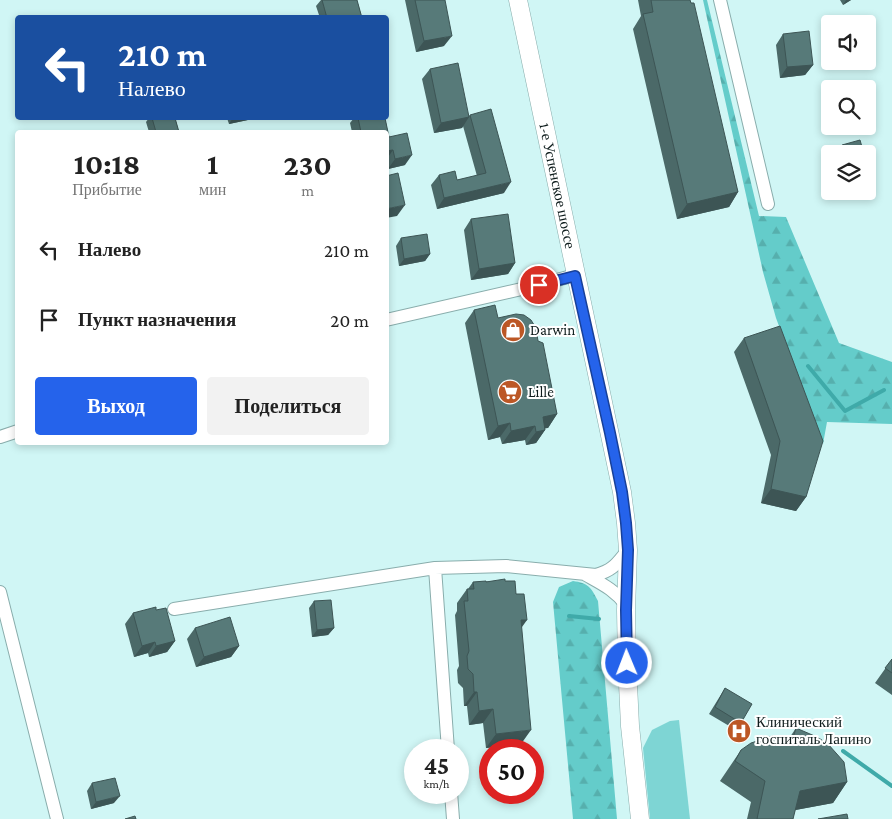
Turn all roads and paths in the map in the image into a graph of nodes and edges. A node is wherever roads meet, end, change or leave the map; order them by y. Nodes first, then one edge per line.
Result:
1 (518, 0) edge
2 (720, 0) edge
3 (768, 204) dead end
4 (575, 276) junction
5 (389, 319) edge
6 (15, 432) edge
7 (0, 437) edge
8 (628, 550) junction
9 (435, 568) junction
10 (586, 575) junction
11 (0, 592) edge
12 (626, 605) junction
13 (174, 609) dead end
14 (447, 739) edge
15 (452, 804) edge
16 (57, 819) edge
17 (453, 819) edge
18 (640, 819) edge

1 - 4 main road, 1-е Успенское шоссе
2 - 3 street
4 - 5 street
4 - 8 main road, 1-е Успенское шоссе
6 - 7 street
8 - 10 street
8 - 12 main road, 1-е Успенское шоссе
9 - 10 street
9 - 13 street
9 - 14 street
10 - 12 street
11 - 16 street
12 - 18 main road, 1-е Успенское шоссе
15 - 17 street

